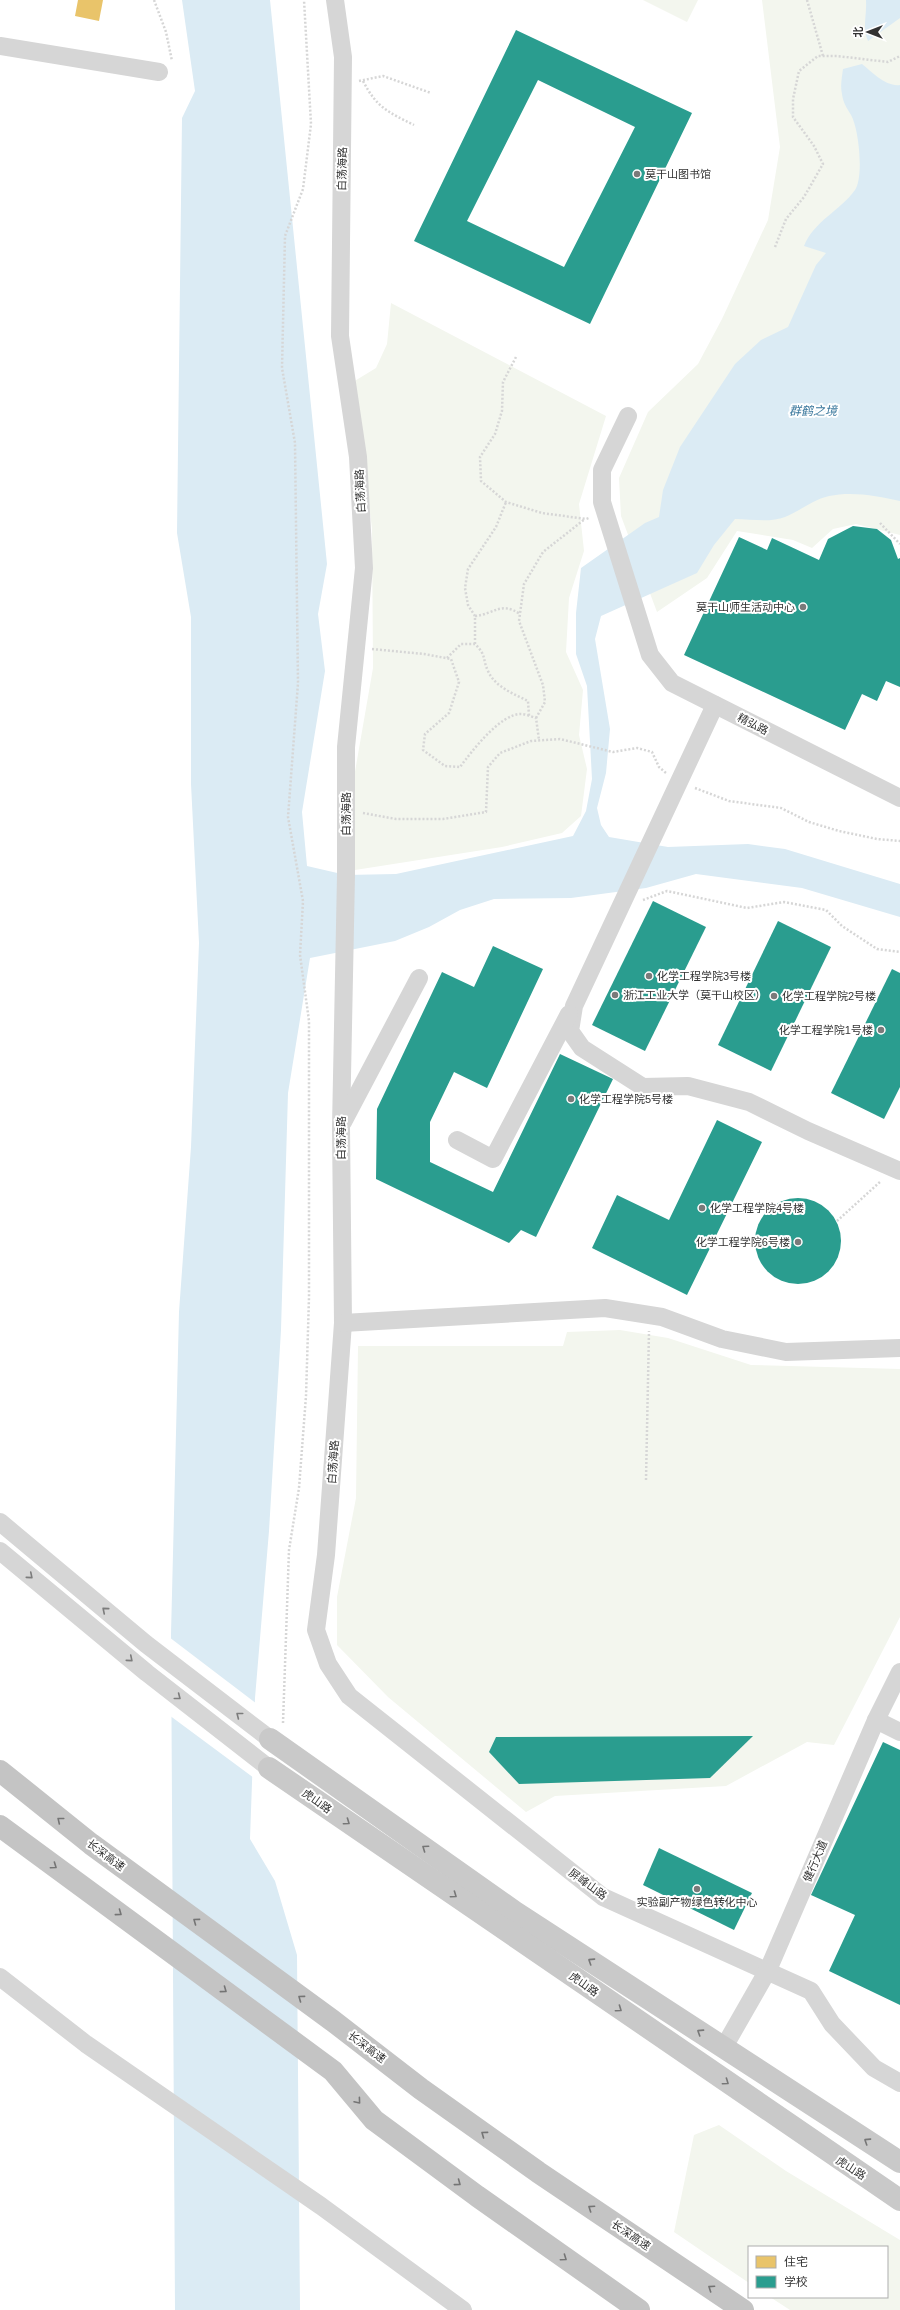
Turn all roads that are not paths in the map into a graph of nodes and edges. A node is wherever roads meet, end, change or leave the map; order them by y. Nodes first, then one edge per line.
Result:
1 (336, 0) edge
2 (0, 46) edge
3 (159, 72) road end
4 (628, 416) dead end
5 (715, 705) junction
6 (900, 798) edge
7 (419, 978) dead end
8 (574, 1006) junction
9 (340, 1127) junction
10 (457, 1140) dead end
11 (898, 1170) edge
12 (343, 1323) junction
13 (900, 1348) edge
14 (0, 1522) edge
15 (0, 1551) edge
16 (316, 1630) joint
17 (900, 1672) edge
18 (876, 1720) junction
19 (277, 1731) joint
20 (900, 1732) edge
21 (269, 1768) joint
22 (0, 1771) edge
23 (0, 1826) edge
24 (768, 1970) junction
25 (0, 1977) edge
26 (724, 2048) junction
27 (900, 2083) edge
28 (900, 2162) edge
29 (900, 2200) edge
30 (463, 2310) edge
31 (639, 2310) edge
32 (743, 2310) edge

1 - 9 street, 白荡海路
2 - 3 street
4 - 5 street, 精弘路
5 - 6 street, 精弘路
5 - 8 street
7 - 9 street
8 - 10 street
8 - 11 street
9 - 12 street, 白荡海路
12 - 13 street
12 - 16 street, 白荡海路
19 -> 14 street
15 -> 21 street
16 - 24 street, 屏峰山路
17 - 18 street, 健行大道
18 - 20 street
18 - 24 street, 健行大道
26 -> 19 main road, 虎山路
21 -> 29 main road, 虎山路
32 -> 22 highway, 长深高速
23 -> 31 highway
24 - 26 street, 健行大道
24 - 27 street, 屏峰山路
25 - 30 street
28 -> 26 main road, 虎山路

